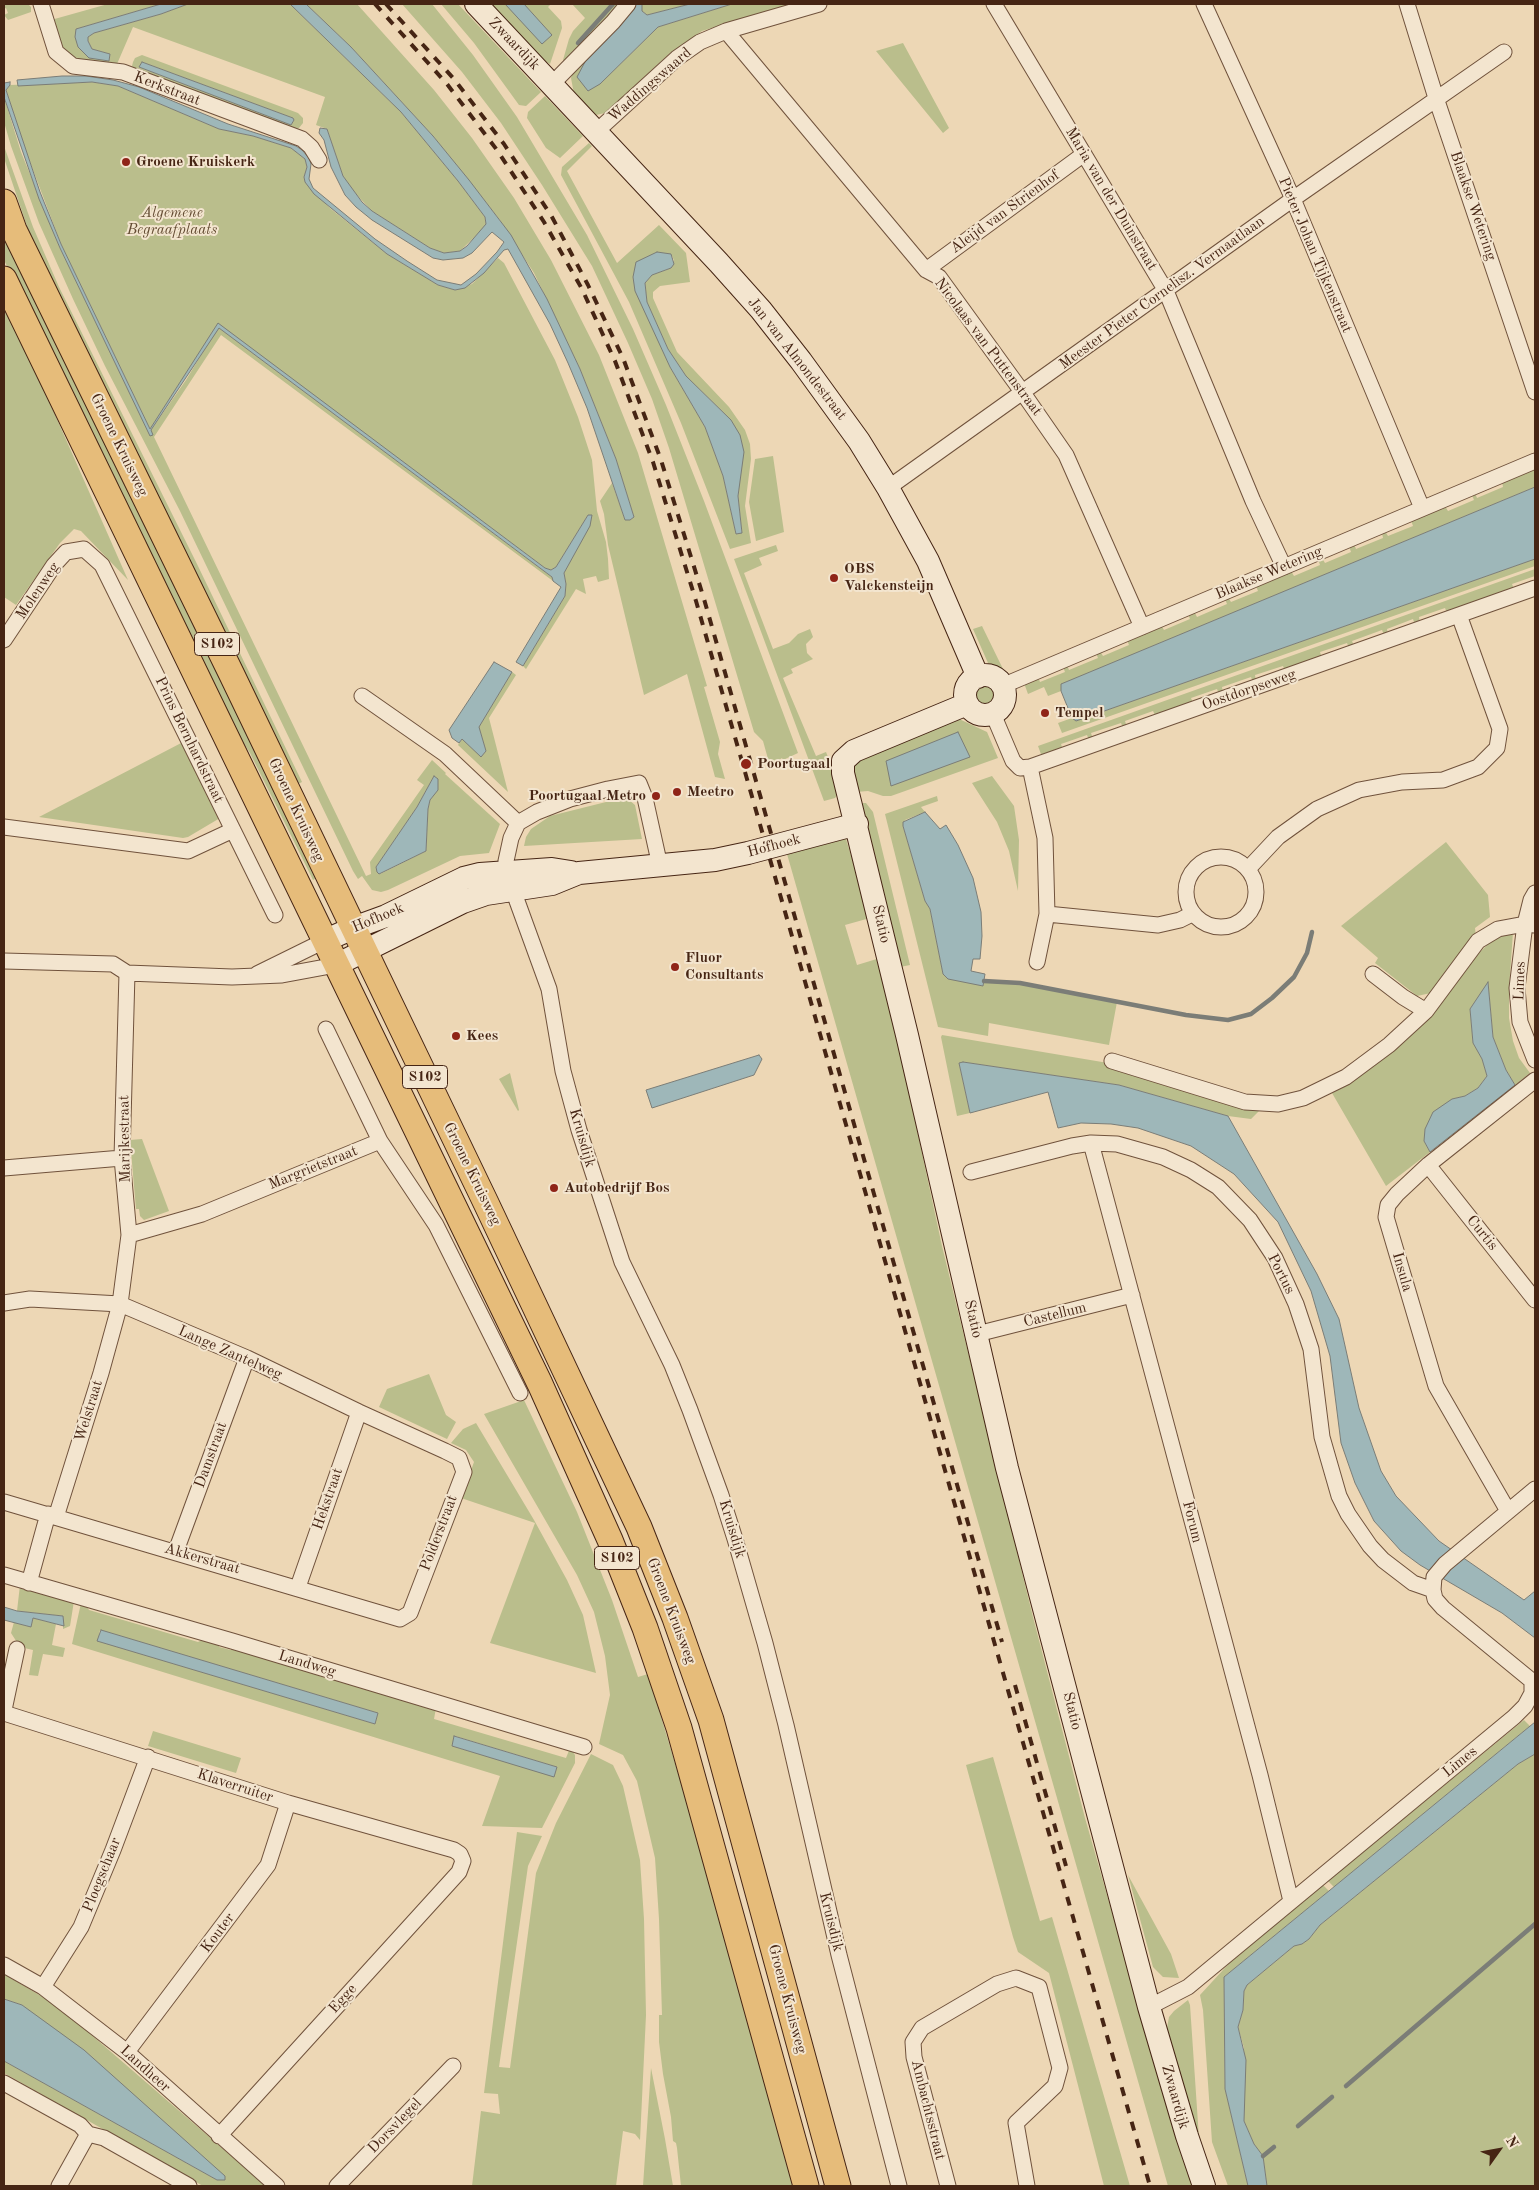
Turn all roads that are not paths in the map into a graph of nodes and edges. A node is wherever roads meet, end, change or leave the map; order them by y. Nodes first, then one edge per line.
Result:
1 (41, 4) edge
2 (476, 4) edge
3 (628, 4) edge
4 (819, 4) edge
5 (994, 4) edge
6 (1204, 4) edge
7 (1407, 4) edge
8 (726, 32) junction
9 (1504, 52) dead end
10 (552, 84) junction
11 (1436, 98) junction
12 (597, 131) junction
13 (1084, 154) junction
14 (319, 160) dead end
15 (1293, 199) junction
16 (4, 202) edge
17 (926, 270) junction
18 (4, 280) edge
19 (1166, 290) junction
20 (1535, 392) edge
21 (1023, 393) junction
22 (1535, 461) edge
23 (888, 488) junction
24 (1422, 508) junction
25 (102, 565) joint
26 (1284, 567) junction
27 (1535, 588) edge
28 (1459, 615) junction
29 (1142, 627) junction
30 (4, 640) edge
31 (978, 677) junction
32 (1002, 686) junction
33 (362, 696) dead end
34 (967, 704) junction
35 (993, 714) junction
36 (1030, 767) junction
37 (518, 823) junction
38 (857, 824) junction
39 (4, 826) edge
40 (233, 830) junction
41 (660, 866) junction
42 (1248, 869) junction
43 (510, 881) junction
44 (1533, 897) edge
45 (1047, 914) junction
46 (1192, 914) junction
47 (275, 915) dead end
48 (1530, 924) edge
49 (353, 928) junction
50 (324, 942) junction
51 (364, 952) junction
52 (4, 961) edge
53 (1037, 962) dead end
54 (336, 965) junction
55 (127, 973) junction
56 (1373, 974) dead end
57 (251, 977) junction
58 (1426, 1010) junction
59 (326, 1029) dead end
60 (1535, 1060) edge
61 (1112, 1061) dead end
62 (1535, 1080) edge
63 (380, 1141) junction
64 (1092, 1143) junction
65 (122, 1158) junction
66 (1428, 1165) junction
67 (4, 1168) edge
68 (971, 1172) dead end
69 (129, 1235) junction
70 (1132, 1295) junction
71 (1535, 1300) edge
72 (4, 1303) edge
73 (120, 1304) junction
74 (977, 1334) junction
75 (246, 1358) junction
76 (520, 1393) dead end
77 (359, 1412) junction
78 (446, 1451) joint
79 (1535, 1489) edge
80 (4, 1502) edge
81 (1508, 1511) junction
82 (52, 1515) junction
83 (176, 1551) junction
84 (4, 1575) edge
85 (29, 1582) junction
86 (1434, 1583) junction
87 (298, 1587) junction
88 (400, 1619) joint
89 (17, 1649) dead end
90 (4, 1711) edge
91 (584, 1748) dead end
92 (148, 1757) junction
93 (288, 1803) junction
94 (463, 1861) joint
95 (1291, 1901) junction
96 (4, 1965) edge
97 (44, 1987) junction
98 (1149, 2006) junction
99 (127, 2052) junction
100 (453, 2066) dead end
101 (4, 2083) edge
102 (88, 2134) junction
103 (219, 2136) junction
104 (59, 2186) edge
105 (188, 2186) edge
106 (276, 2186) edge
107 (337, 2186) edge
108 (806, 2186) edge
109 (838, 2186) edge
110 (899, 2186) edge
111 (948, 2186) edge
112 (1027, 2186) edge
113 (1204, 2186) edge

1 - 14 street, Kerkstraat
2 - 10 street, Zwaardijk
3 - 10 street
4 - 8 street, Waddingswaard
5 - 13 street, Maria van der Duinstraat
6 - 15 street, Pieter Johan Tijkenstraat
7 - 11 street
8 - 12 street, Waddingswaard
8 - 17 street, Nicolaas van Puttenstraat
9 - 11 street
10 - 12 street, Jan van Almondestraat
11 - 15 street, Meester Pieter Cornelisz. Vermaatlaan
11 - 20 street, Blaakse Wetering
12 - 23 street, Jan van Almondestraat
13 - 17 street, Aleijd van Strienhof
13 - 19 street, Maria van der Duinstraat
15 - 19 street, Meester Pieter Cornelisz. Vermaatlaan
15 - 24 street, Pieter Johan Tijkenstraat
16 - 49 main road, Groene Kruisweg / S102
17 - 21 street, Nicolaas van Puttenstraat
18 - 50 main road, Groene Kruisweg / S102
19 - 21 street, Meester Pieter Cornelisz. Vermaatlaan
19 - 26 street, Maria van der Duinstraat
21 - 23 street, Meester Pieter Cornelisz. Vermaatlaan
21 - 29 street, Nicolaas van Puttenstraat
22 - 24 street, Blaakse Wetering
23 - 31 street, Jan van Almondestraat
24 - 26 street, Blaakse Wetering
25 - 30 street, Molenweg
25 - 40 street, Prins Bernhardstraat
26 - 29 street, Blaakse Wetering
27 - 28 street, Oostdorpseweg
28 - 36 street, Oostdorpseweg
28 - 42 street
29 - 32 street, Blaakse Wetering
31 - 32 street
31 - 34 street
32 - 35 street
33 - 37 street
34 - 35 street
34 - 38 street, Statio
35 - 36 street
36 - 45 street
37 - 41 street
37 - 43 street
38 - 41 street, Hofhoek
38 - 74 street, Statio
39 - 40 street
40 - 47 street, Prins Bernhardstraat
41 - 43 street, Hofhoek
42 - 46 street
42 - 46 street
43 - 49 street, Hofhoek
43 - 51 street, Hofhoek
43 - 110 street, Kruisdijk
44 - 48 street, Limes
45 - 46 street
45 - 53 street
48 - 58 street
48 - 60 street, Limes
49 - 50 street, Hofhoek
49 - 51 main road, Groene Kruisweg / S102
50 - 54 main road, Groene Kruisweg / S102
50 - 57 street, Hofhoek
51 - 54 street, Hofhoek
51 - 109 main road, Groene Kruisweg / S102
52 - 55 street
54 - 57 street
54 - 108 main road, Groene Kruisweg / S102
55 - 57 street
55 - 65 street, Marijkestraat
56 - 58 street
58 - 61 street
59 - 63 street
62 - 66 street, Insula
63 - 69 street, Margrietstraat
63 - 76 street
64 - 68 street, Portus
64 - 70 street, Forum
64 - 86 street, Portus
65 - 67 street
65 - 69 street, Marijkestraat
66 - 71 street, Curtis
66 - 81 street, Insula
69 - 73 street, Marijkestraat
70 - 74 street, Castellum
70 - 95 street, Forum
72 - 73 street, Lange Zantelweg
73 - 75 street, Lange Zantelweg
73 - 82 street, Welstraat
74 - 98 street, Statio
75 - 77 street, Lange Zantelweg
75 - 83 street, Damstraat
77 - 78 street, Lange Zantelweg
77 - 87 street, Hekstraat
78 - 88 street, Polderstraat
79 - 81 street
80 - 82 street, Akkerstraat
81 - 86 street
82 - 83 street, Akkerstraat
82 - 85 street
83 - 87 street, Akkerstraat
84 - 85 street, Landweg
85 - 91 street, Landweg
86 - 95 street, Limes
87 - 88 street, Akkerstraat
89 - 90 street
90 - 92 street, Klaverruiter
92 - 93 street, Klaverruiter
92 - 97 street, Ploegschaar
93 - 94 street, Klaverruiter
93 - 99 street, Kouter
94 - 103 street, Egge
95 - 98 street, Limes
96 - 97 street, Landheer
97 - 99 street, Landheer
98 - 113 street, Zwaardijk
99 - 103 street, Landheer
100 - 107 street, Dorsvlegel
101 - 102 street
102 - 104 street
102 - 105 street
103 - 106 street, Landheer
111 - 112 street, Ambachtsstraat

